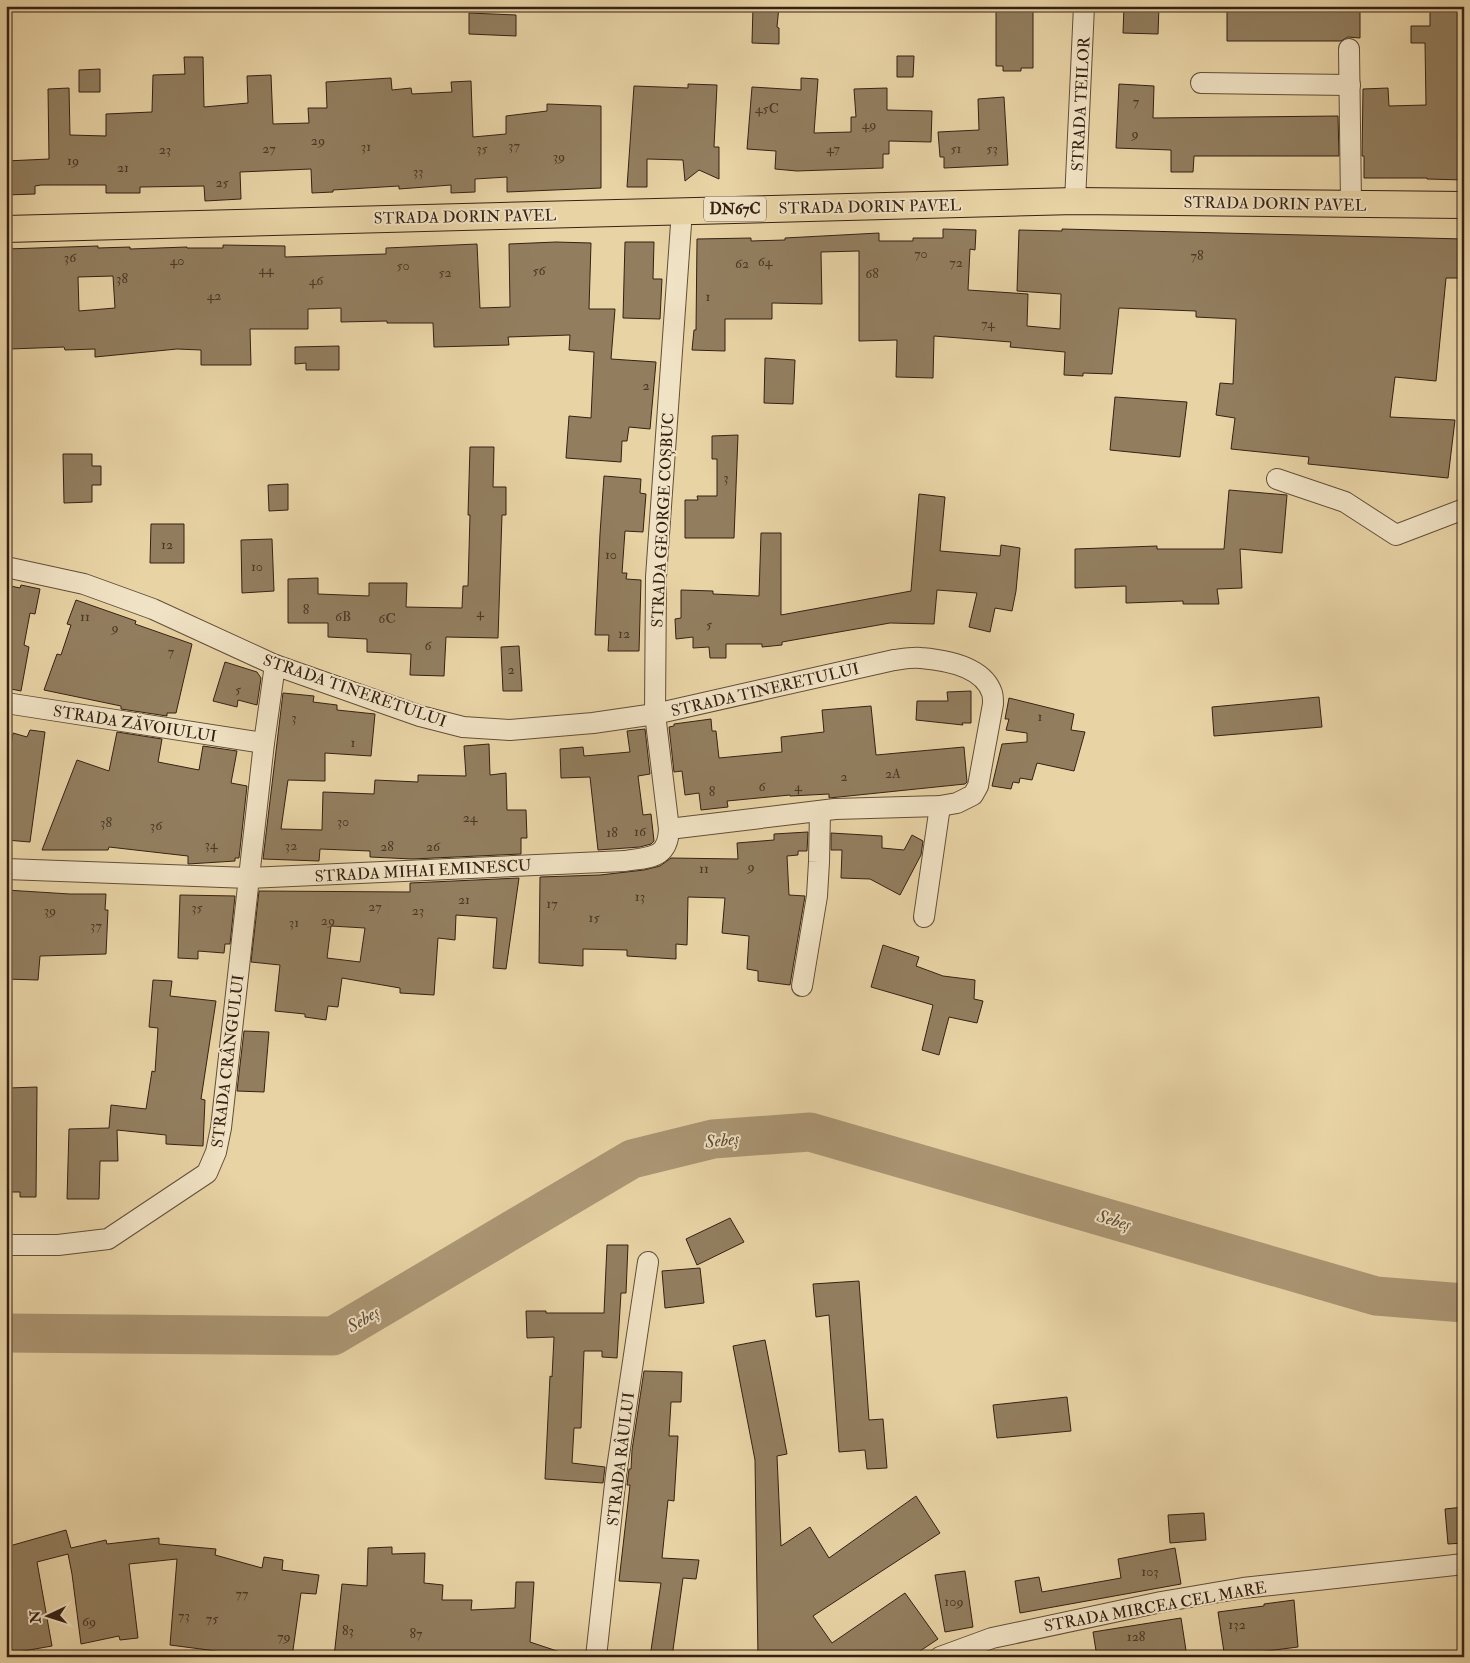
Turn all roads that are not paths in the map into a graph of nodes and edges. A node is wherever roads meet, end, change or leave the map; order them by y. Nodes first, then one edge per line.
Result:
1 (1084, 6) edge
2 (1349, 49) dead end
3 (1201, 83) dead end
4 (1350, 85) junction
5 (1075, 201) junction
6 (1351, 204) junction
7 (1464, 205) edge
8 (682, 210) junction
9 (6, 229) edge
10 (1277, 480) dead end
11 (1464, 509) edge
12 (8, 567) edge
13 (275, 664) junction
14 (6, 703) edge
15 (655, 714) junction
16 (264, 743) junction
17 (940, 806) junction
18 (820, 811) junction
19 (669, 829) junction
20 (6, 869) edge
21 (249, 878) junction
22 (924, 917) dead end
23 (802, 986) dead end
24 (6, 1245) edge
25 (648, 1262) dead end
26 (1464, 1564) edge
27 (596, 1657) edge
28 (940, 1657) edge

1 - 5 street, STRADA TEILOR
2 - 4 street
3 - 4 street
4 - 6 street
5 - 6 main road, STRADA DORIN PAVEL / DN67C
5 - 8 main road, STRADA DORIN PAVEL / DN67C
6 - 7 main road, STRADA DORIN PAVEL / DN67C
8 - 9 main road, STRADA DORIN PAVEL / DN67C
8 - 15 street, STRADA GEORGE COȘBUC
10 - 11 street
12 - 13 street, STRADA TINERETULUI
13 - 15 street, STRADA TINERETULUI
13 - 16 street, STRADA CRÂNGULUI
14 - 16 street, STRADA ZĂVOIULUI
15 - 17 street, STRADA TINERETULUI
15 - 19 street, STRADA GEORGE COȘBUC
16 - 21 street, STRADA CRÂNGULUI
17 - 18 street
17 - 22 street
18 - 19 street
18 - 23 street
19 - 21 street, STRADA MIHAI EMINESCU
20 - 21 street, STRADA MIHAI EMINESCU
21 - 24 street, STRADA CRÂNGULUI
25 - 27 street, STRADA RÂULUI
26 - 28 street, STRADA MIRCEA CEL MARE

